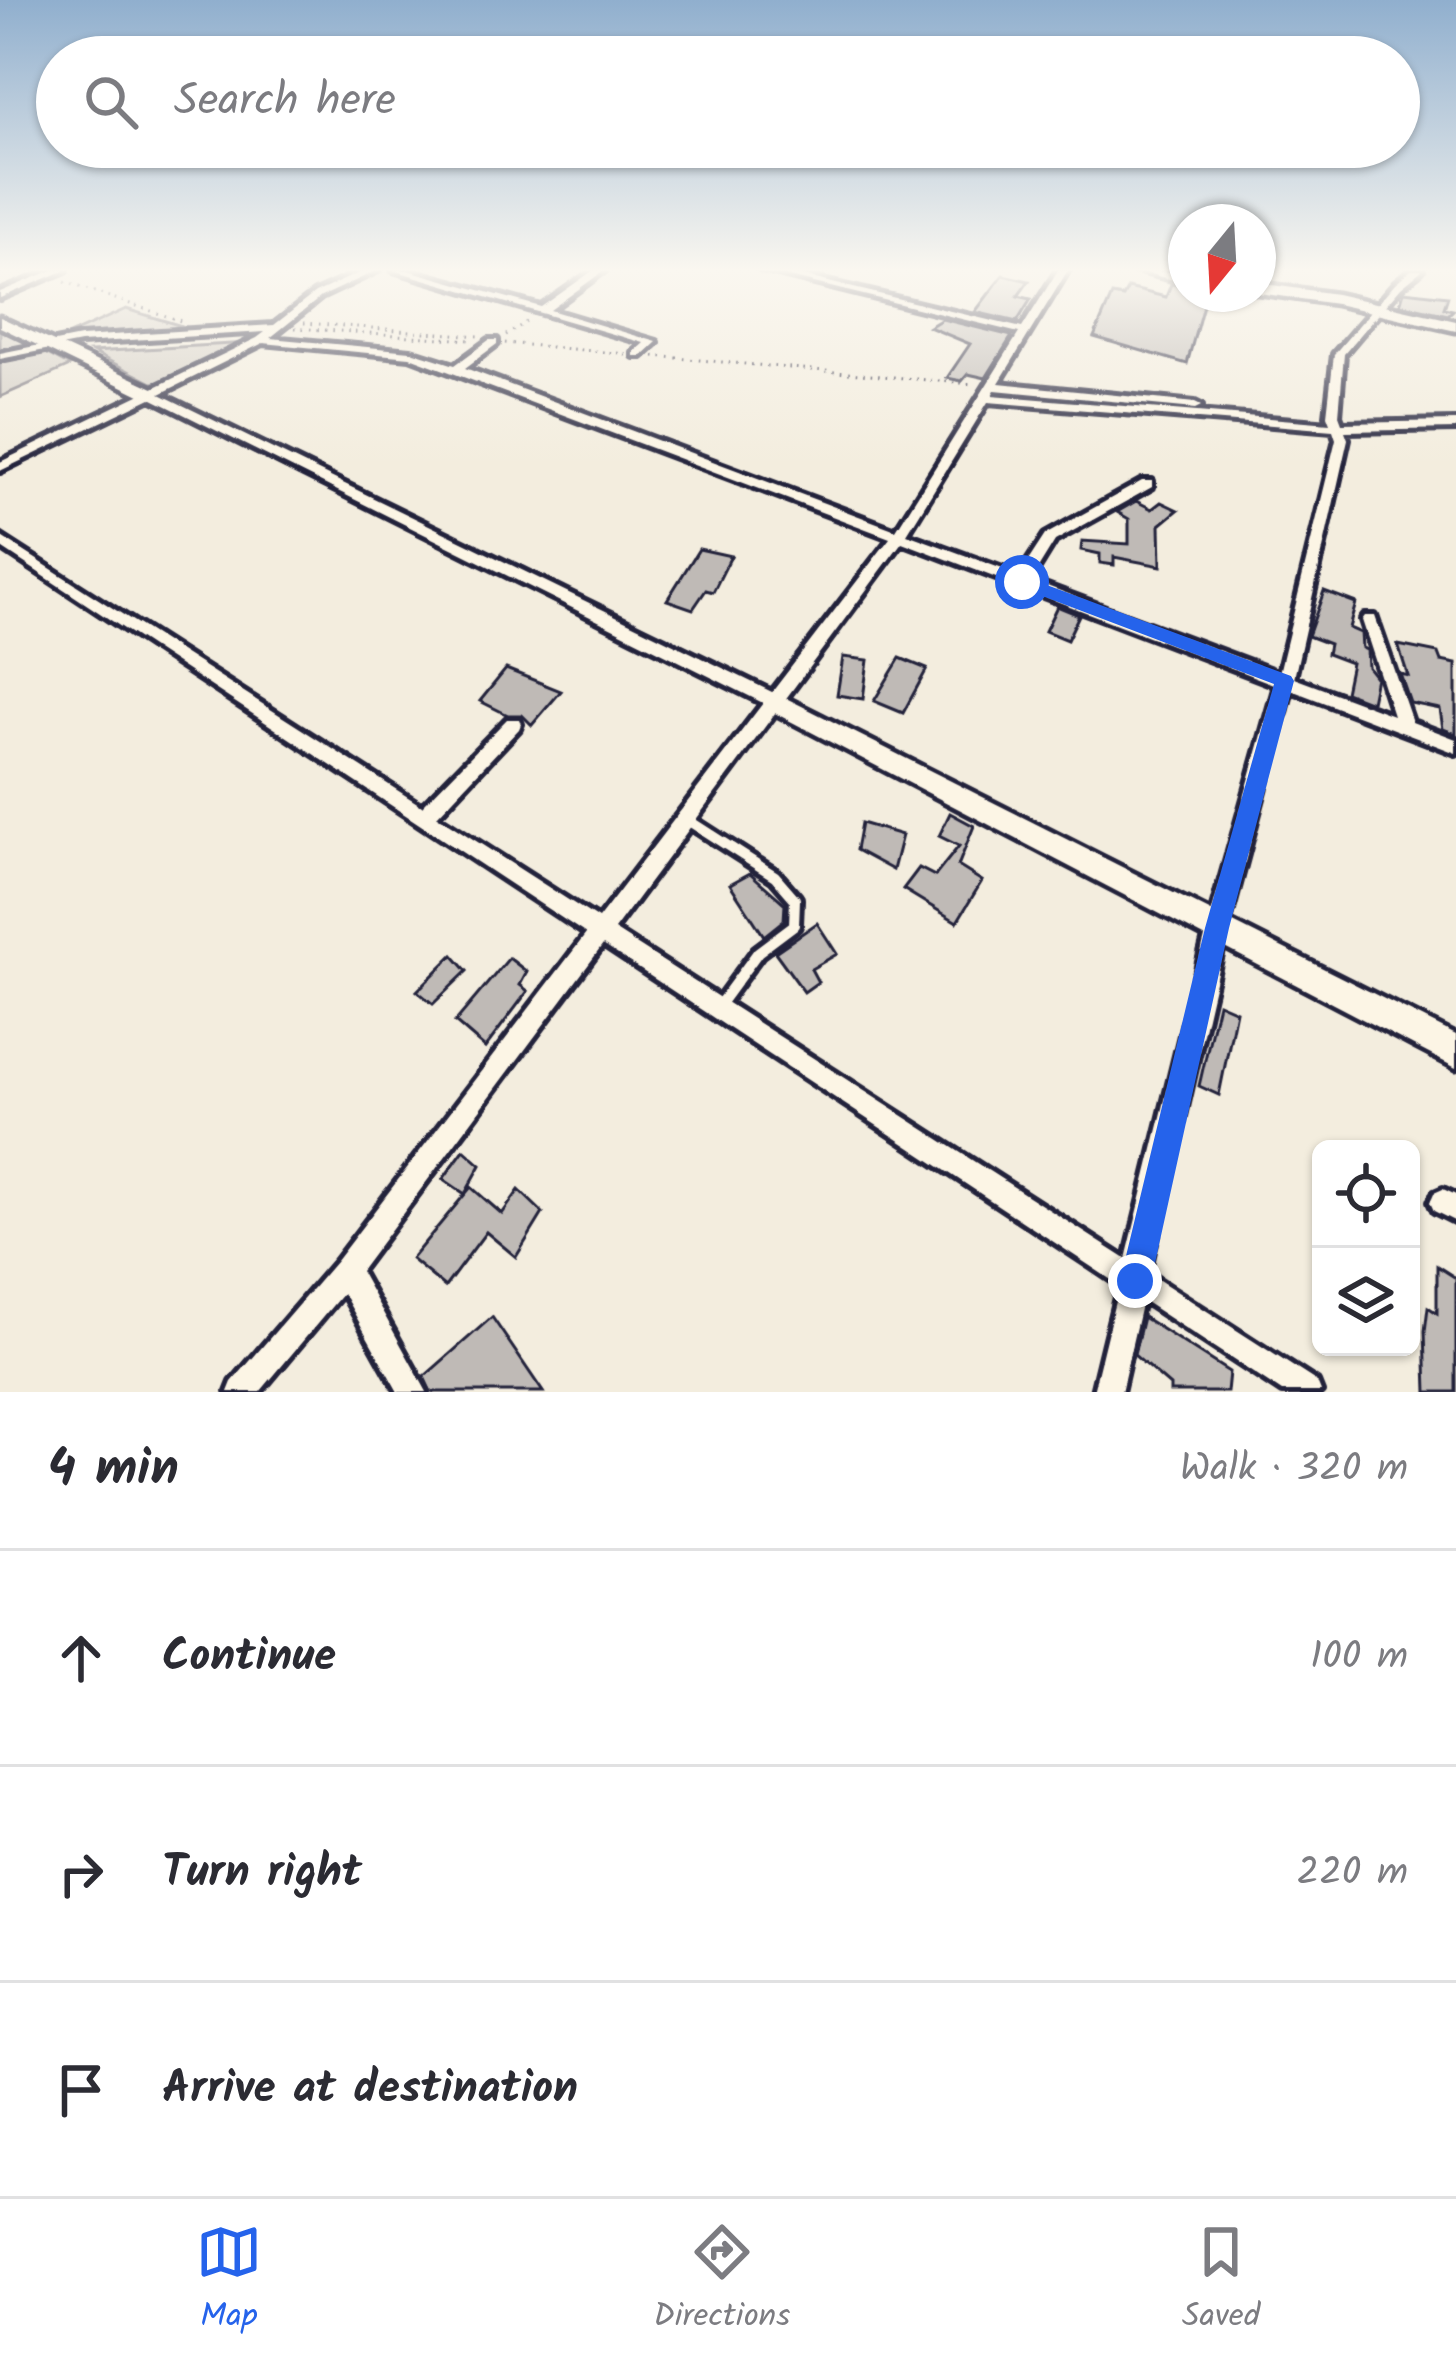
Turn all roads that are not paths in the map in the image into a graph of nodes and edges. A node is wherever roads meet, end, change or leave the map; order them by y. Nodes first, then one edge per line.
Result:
1 (26, 335) edge
2 (183, 335) edge
3 (268, 335) edge
4 (628, 335) edge
5 (1025, 335) edge
6 (1356, 335) edge
7 (261, 340) junction
8 (494, 342) dead end
9 (45, 345) junction
10 (638, 355) dead end
11 (0, 356) edge
12 (457, 369) junction
13 (989, 392) junction
14 (150, 393) junction
15 (1337, 421) junction
16 (1456, 425) edge
17 (0, 467) edge
18 (1148, 484) dead end
19 (899, 536) junction
20 (0, 541) edge
21 (1022, 582) junction
22 (1370, 620) dead end
23 (1285, 681) junction
24 (776, 702) junction
25 (513, 724) dead end
26 (1405, 726) junction
27 (1456, 746) edge
28 (424, 817) junction
29 (685, 819) junction
30 (1217, 928) junction
31 (598, 930) junction
32 (717, 1008) junction
33 (1456, 1052) edge
34 (345, 1270) junction
35 (1135, 1281) junction
36 (242, 1392) edge
37 (413, 1392) edge
38 (1108, 1392) edge
39 (1307, 1392) edge

1 - 9 street
2 - 9 street
3 - 7 street
4 - 10 street
5 - 13 street
6 - 15 street
7 - 12 street
7 - 14 street
8 - 12 street
9 - 11 street
9 - 14 street
12 - 19 street
13 - 15 street
13 - 19 street
14 - 17 street
14 - 24 street
15 - 16 street
15 - 23 street
18 - 21 street
19 - 21 street
19 - 24 street
20 - 28 street
21 - 23 street
22 - 26 street
23 - 26 street
23 - 30 street
24 - 29 street
24 - 30 street
25 - 28 street
26 - 27 street
28 - 31 street
29 - 31 street
29 - 32 lane
30 - 33 street
30 - 35 street
31 - 32 street
31 - 34 street
32 - 35 street
34 - 36 street
34 - 37 street
35 - 38 street
35 - 39 street

